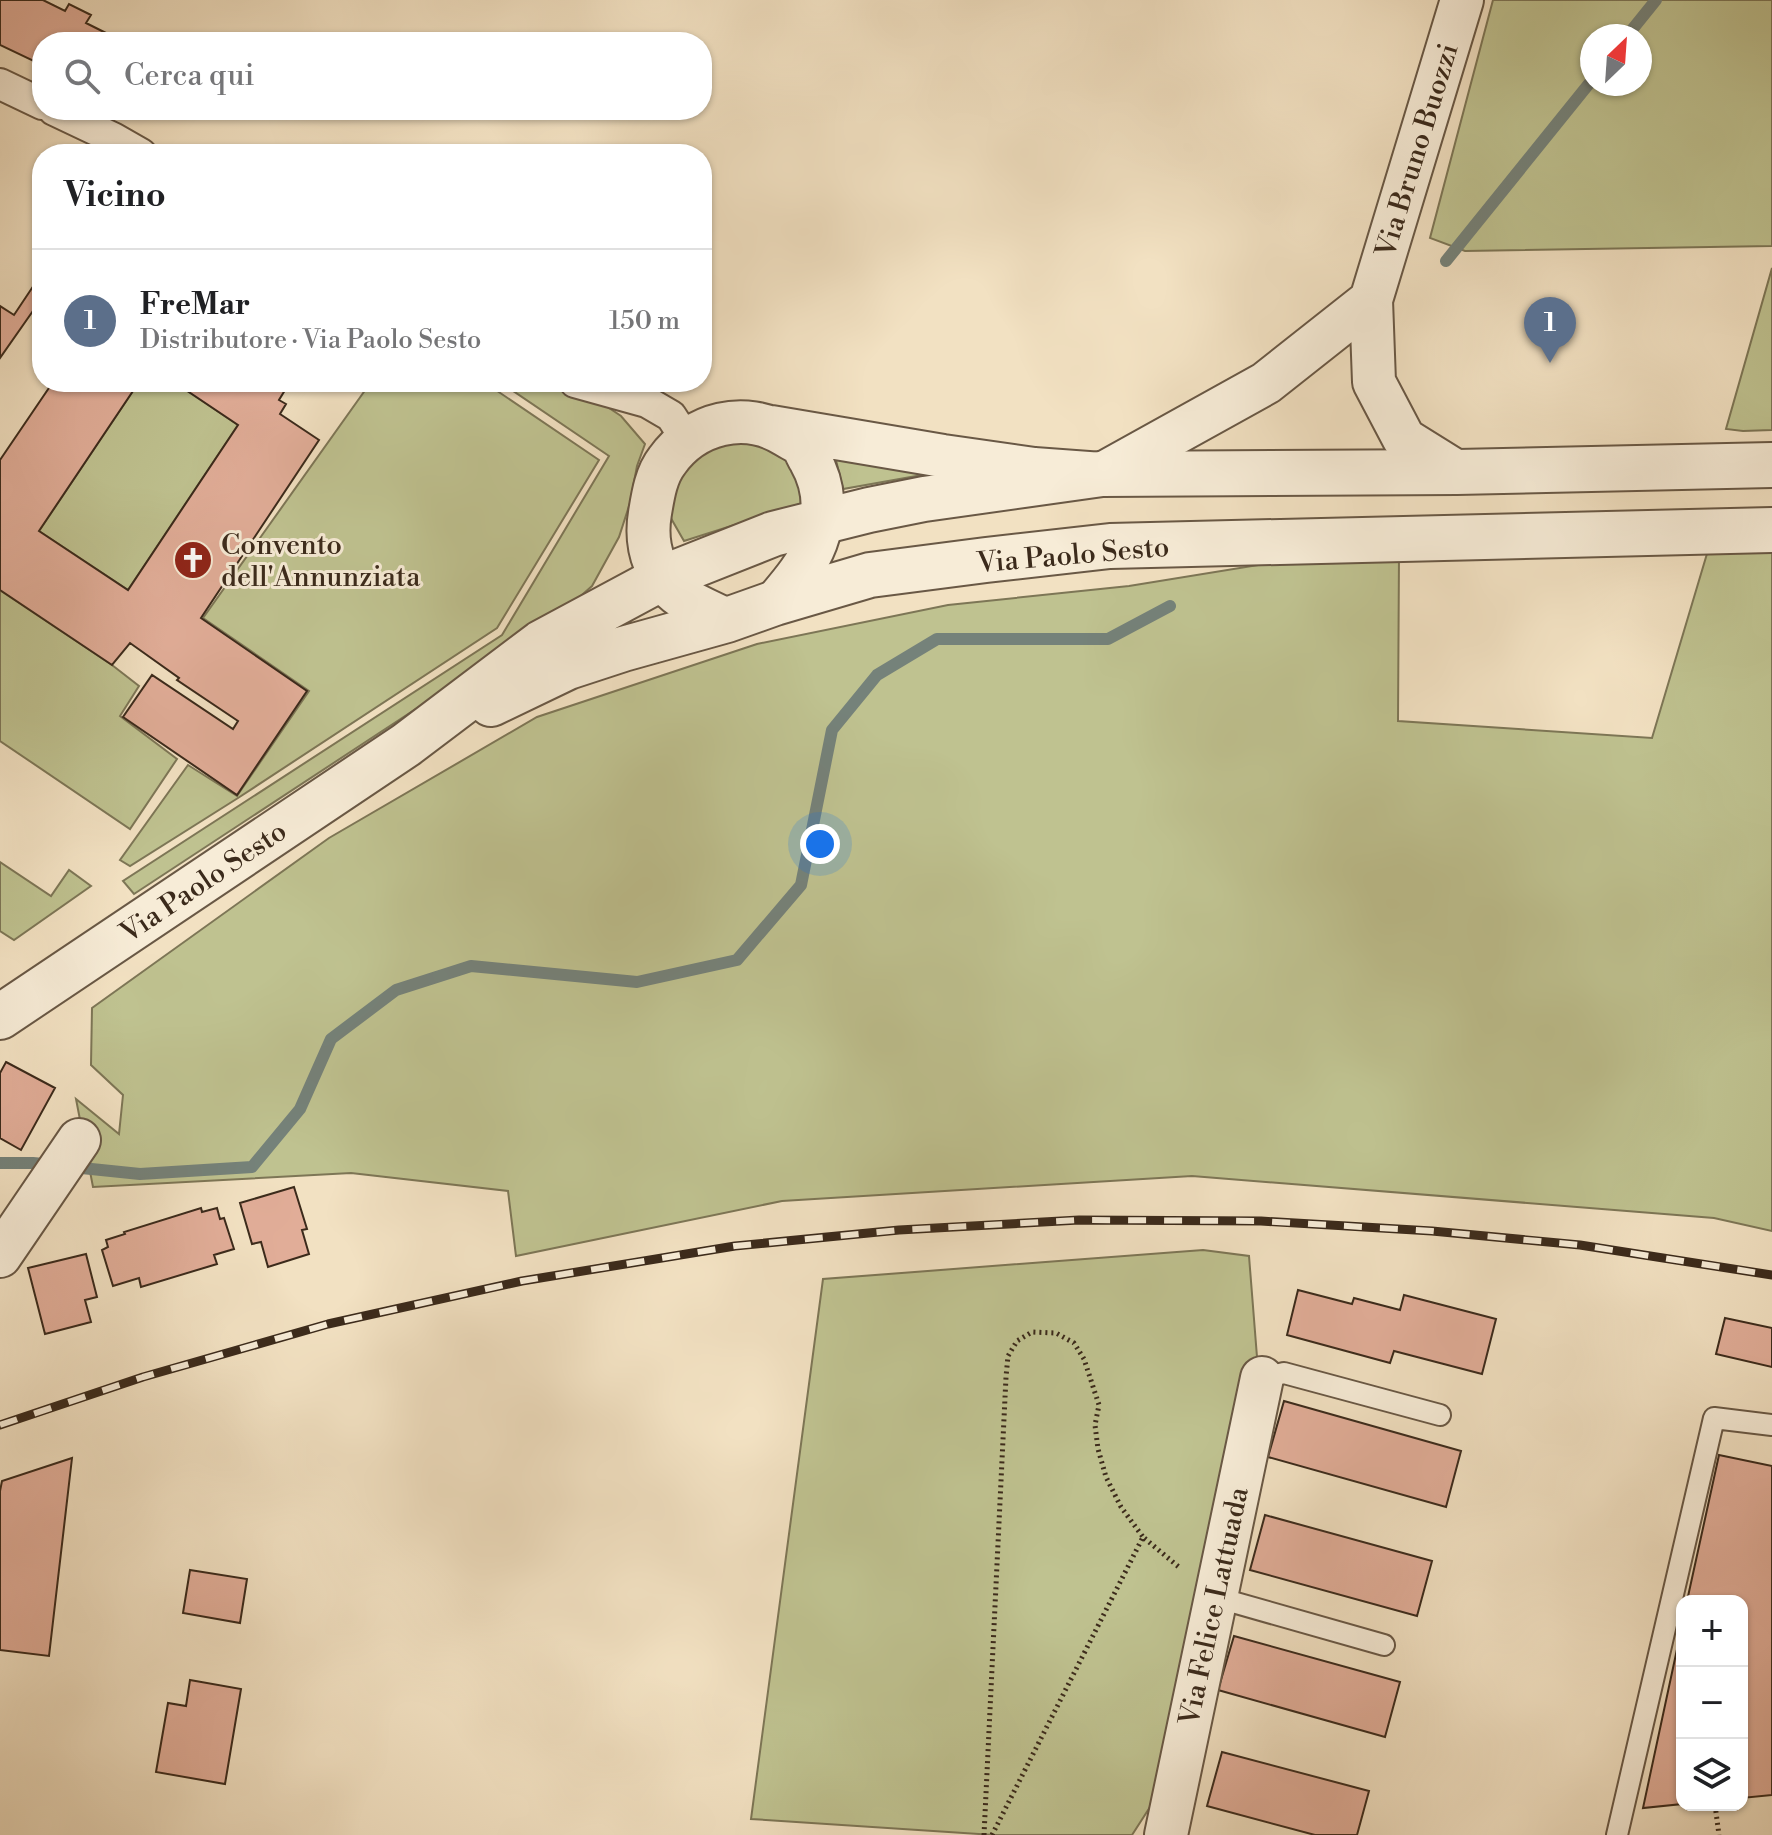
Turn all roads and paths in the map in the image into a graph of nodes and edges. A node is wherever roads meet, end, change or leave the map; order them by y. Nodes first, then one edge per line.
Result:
1 (1462, 0) edge
2 (0, 84) edge
3 (32, 99) edge
4 (75, 120) edge
5 (124, 144) edge
6 (1371, 300) junction
7 (611, 392) edge
8 (771, 427) junction
9 (686, 439) junction
10 (1772, 465) edge
11 (1457, 472) junction
12 (1102, 474) junction
13 (822, 522) junction
14 (1772, 530) edge
15 (662, 578) junction
16 (775, 603) junction
17 (727, 620) junction
18 (406, 745) junction
19 (0, 1017) edge
20 (79, 1140) dead end
21 (0, 1256) edge
22 (1262, 1378) joint
23 (1440, 1415) dead end
24 (1772, 1425) edge
25 (1143, 1537) junction
26 (1215, 1597) junction
27 (1384, 1645) dead end
28 (1716, 1811) edge
29 (984, 1835) edge
30 (992, 1835) edge
31 (1166, 1835) edge
32 (1617, 1835) edge
33 (1719, 1835) edge

1 - 6 street, Via Bruno Buozzi
2 - 3 street
4 - 5 street
6 - 11 street, Via Bruno Buozzi
6 - 12 street
7 - 9 street
8 - 9 street, Via Paolo Sesto
8 - 12 street, Via Paolo Sesto
8 - 13 street
9 - 15 street
10 - 11 street, Via Paolo Sesto
11 - 12 street, Via Paolo Sesto
12 - 13 street, Via Paolo Sesto
13 - 15 street, Via Paolo Sesto
13 - 16 street
14 - 16 street, Via Paolo Sesto
15 - 17 street
15 - 18 street, Via Paolo Sesto
16 - 17 street, Via Paolo Sesto
17 - 18 street, Via Paolo Sesto
18 - 19 street, Via Paolo Sesto
20 - 21 street
22 - 23 lane
22 - 26 street, Via Felice Lattuada
24 - 32 lane
25 - 26 path
25 - 29 path
25 - 30 path
26 - 27 lane
26 - 31 street, Via Felice Lattuada
28 - 33 path

